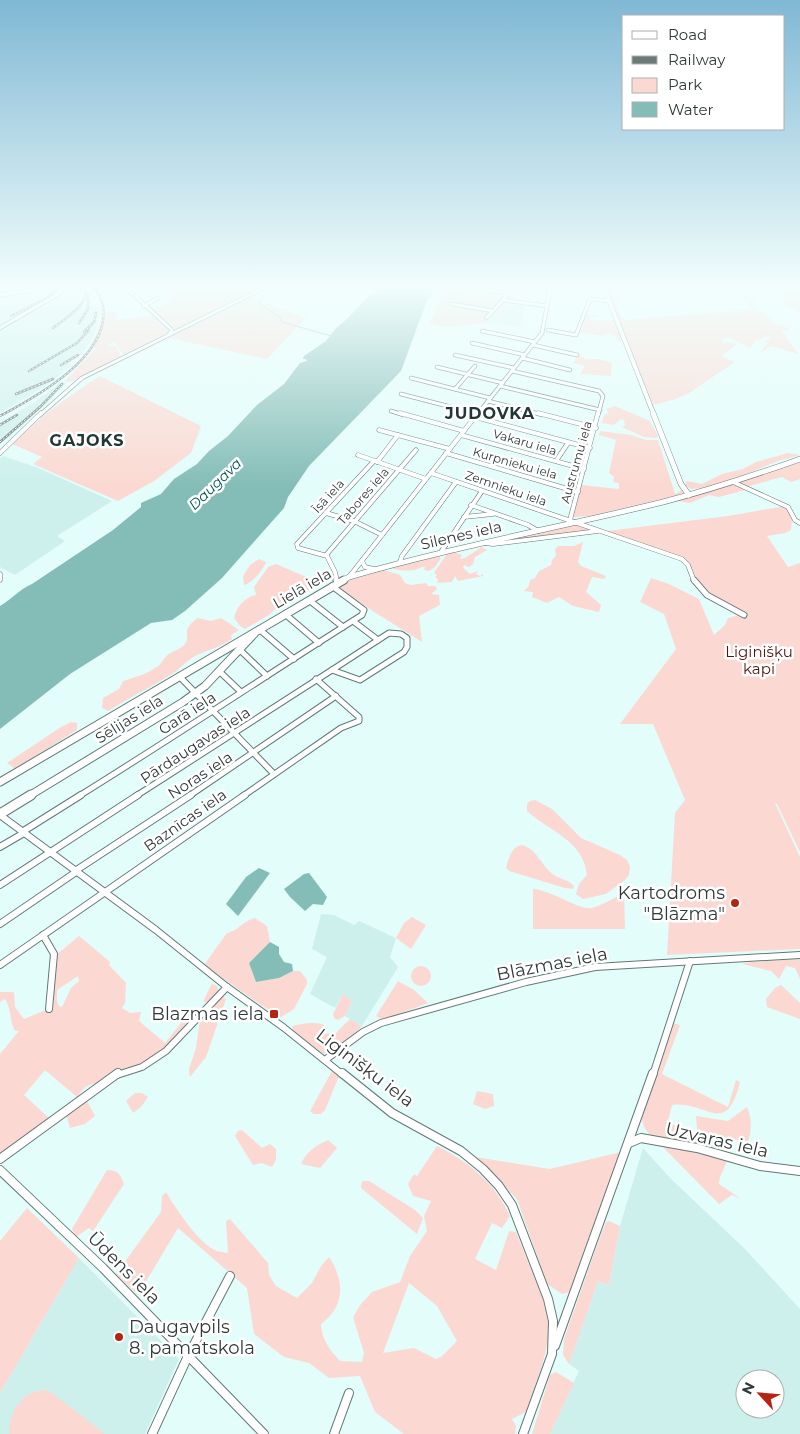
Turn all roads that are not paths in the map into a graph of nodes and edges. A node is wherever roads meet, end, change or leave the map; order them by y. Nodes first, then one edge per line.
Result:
1 (134, 352) edge
2 (505, 352) edge
3 (528, 352) edge
4 (565, 352) edge
5 (629, 352) edge
6 (455, 355) dead end
7 (577, 355) dead end
8 (524, 357) junction
9 (475, 366) dead end
10 (437, 367) dead end
11 (513, 370) junction
12 (570, 370) dead end
13 (467, 374) junction
14 (411, 378) dead end
15 (502, 384) junction
16 (455, 389) junction
17 (401, 394) dead end
18 (489, 399) junction
19 (600, 410) junction
20 (391, 411) dead end
21 (476, 416) junction
22 (596, 428) junction
23 (379, 430) dead end
24 (463, 433) junction
25 (398, 435) junction
26 (568, 443) junction
27 (590, 448) junction
28 (416, 450) dead end
29 (448, 451) junction
30 (0, 453) edge
31 (358, 456) dead end
32 (800, 459) edge
33 (376, 461) junction
34 (556, 462) junction
35 (584, 469) junction
36 (399, 470) junction
37 (431, 473) junction
38 (426, 479) junction
39 (456, 482) junction
40 (733, 482) junction
41 (482, 491) junction
42 (578, 492) junction
43 (689, 495) junction
44 (471, 505) junction
45 (326, 513) junction
46 (495, 514) junction
47 (463, 518) junction
48 (575, 521) junction
49 (354, 522) junction
50 (800, 523) edge
51 (538, 531) junction
52 (601, 531) junction
53 (382, 535) junction
54 (484, 543) junction
55 (441, 552) junction
56 (326, 555) junction
57 (362, 561) junction
58 (400, 562) junction
59 (374, 569) junction
60 (350, 577) junction
61 (335, 585) junction
62 (309, 600) junction
63 (285, 614) junction
64 (744, 616) dead end
65 (353, 621) junction
66 (343, 627) junction
67 (259, 629) junction
68 (378, 640) junction
69 (319, 643) junction
70 (239, 649) junction
71 (294, 659) junction
72 (331, 670) junction
73 (219, 671) junction
74 (179, 676) junction
75 (267, 676) junction
76 (316, 679) junction
77 (241, 692) junction
78 (195, 693) junction
79 (336, 696) junction
80 (214, 712) junction
81 (236, 733) junction
82 (255, 753) junction
83 (274, 774) junction
84 (0, 782) edge
85 (0, 815) edge
86 (23, 832) junction
87 (0, 847) edge
88 (50, 852) junction
89 (75, 872) junction
90 (0, 885) edge
91 (104, 892) junction
92 (0, 924) edge
93 (43, 935) junction
94 (800, 955) edge
95 (690, 961) junction
96 (0, 965) edge
97 (227, 987) junction
98 (49, 1009) dead end
99 (325, 1060) junction
100 (629, 1143) junction
101 (0, 1159) edge
102 (0, 1170) edge
103 (800, 1171) edge
104 (230, 1276) dead end
105 (552, 1354) junction
106 (188, 1356) junction
107 (349, 1393) dead end
108 (152, 1434) edge
109 (264, 1434) edge
110 (334, 1434) edge
111 (523, 1434) edge

1 - 30 street
2 - 8 street
3 - 8 street, Lielā iela
4 - 7 street
5 - 43 main road
6 - 11 street
8 - 11 street, Lielā iela
8 - 12 street
9 - 13 street
10 - 13 street
11 - 15 street, Lielā iela
11 - 19 street, Austrumu iela
13 - 15 street
13 - 16 street
14 - 16 street
15 - 18 street, Lielā iela
15 - 19 street
16 - 18 street
17 - 21 street
18 - 21 street, Lielā iela
18 - 22 street
19 - 22 street, Austrumu iela
20 - 24 street, Vakaru iela
21 - 24 street, Lielā iela
21 - 26 street
22 - 27 street, Austrumu iela
23 - 25 street, Kurpnieku iela
24 - 29 street, Lielā iela
24 - 34 street, Vakaru iela
25 - 29 street, Kurpnieku iela
25 - 33 street, Īsā iela
26 - 27 street
26 - 34 street
27 - 35 street, Austrumu iela
28 - 36 street, Tabores iela
29 - 37 street, Lielā iela
29 - 42 street, Kurpnieku iela
31 - 33 street
32 - 40 main road, Silenes iela
33 - 36 street
33 - 45 street, Īsā iela
34 - 35 street, Vakaru iela
35 - 42 street, Austrumu iela
36 - 38 street
36 - 49 street, Tabores iela
37 - 38 street, Lielā iela
37 - 39 street, Zemnieku iela
38 - 53 street, Lielā iela
39 - 41 street, Zemnieku iela
39 - 58 street
40 - 43 main road, Silenes iela
40 - 50 street
41 - 44 street
41 - 48 street, Zemnieku iela
42 - 48 street, Austrumu iela
43 - 48 main road, Silenes iela
44 - 46 street
44 - 47 street
45 - 49 street
45 - 56 street, Īsā iela
46 - 47 street
46 - 51 street
47 - 55 street
48 - 51 main road, Silenes iela
48 - 52 street, Zemnieku iela
49 - 53 street
49 - 56 street, Tabores iela
51 - 54 main road, Silenes iela
52 - 54 street
52 - 64 street, Zemnieku iela
53 - 57 street, Lielā iela
54 - 55 main road, Silenes iela
55 - 58 main road, Silenes iela
56 - 61 street
57 - 59 street
57 - 60 street, Lielā iela
58 - 59 main road, Silenes iela
59 - 60 main road, Silenes iela
60 - 61 main road, Lielā iela
61 - 62 main road, Lielā iela
61 - 65 street, Garā iela
62 - 63 main road, Lielā iela
62 - 66 street
63 - 67 main road, Lielā iela
63 - 69 street
65 - 66 street, Garā iela
65 - 68 street
66 - 69 street, Garā iela
67 - 70 main road, Sēlijas iela
67 - 71 street
67 - 74 main road, Lielā iela
68 - 72 street, Pārdaugavas iela
68 - 72 street, Pārdaugavas iela
69 - 71 street, Garā iela
70 - 73 main road, Sēlijas iela
70 - 75 street
71 - 75 street, Garā iela
72 - 76 street, Pārdaugavas iela
73 - 77 street
73 - 78 main road, Sēlijas iela
74 - 78 street
74 - 84 main road, Lielā iela
75 - 77 street, Garā iela
76 - 79 street
76 - 81 street, Pārdaugavas iela
77 - 80 street, Garā iela
78 - 80 street
78 - 85 main road, Sēlijas iela
79 - 82 street, Noras iela
79 - 83 street, Baznīcas iela
80 - 81 street
80 - 86 street, Garā iela
81 - 82 street
81 - 88 street, Pārdaugavas iela
82 - 83 street
82 - 89 street, Noras iela
83 - 91 street, Baznīcas iela
85 - 86 street, Liginišķu iela
86 - 87 street, Garā iela
86 - 88 street, Liginišķu iela
88 - 89 street, Liginišķu iela
88 - 90 street, Pārdaugavas iela
89 - 91 street, Liginišķu iela
89 - 92 street, Noras iela
91 - 93 street, Baznīcas iela
91 - 97 street, Liginišķu iela
93 - 96 street, Baznīcas iela
93 - 98 street
94 - 95 street, Blāzmas iela
95 - 99 street, Blāzmas iela
95 - 100 street
97 - 99 street, Liginišķu iela
97 - 101 street
99 - 105 street, Liginišķu iela
100 - 103 street, Uzvaras iela
100 - 105 street
102 - 106 street, Ūdens iela
104 - 106 street
105 - 111 street, Liginišķu iela
106 - 108 street
106 - 109 street, Ūdens iela
107 - 110 street

